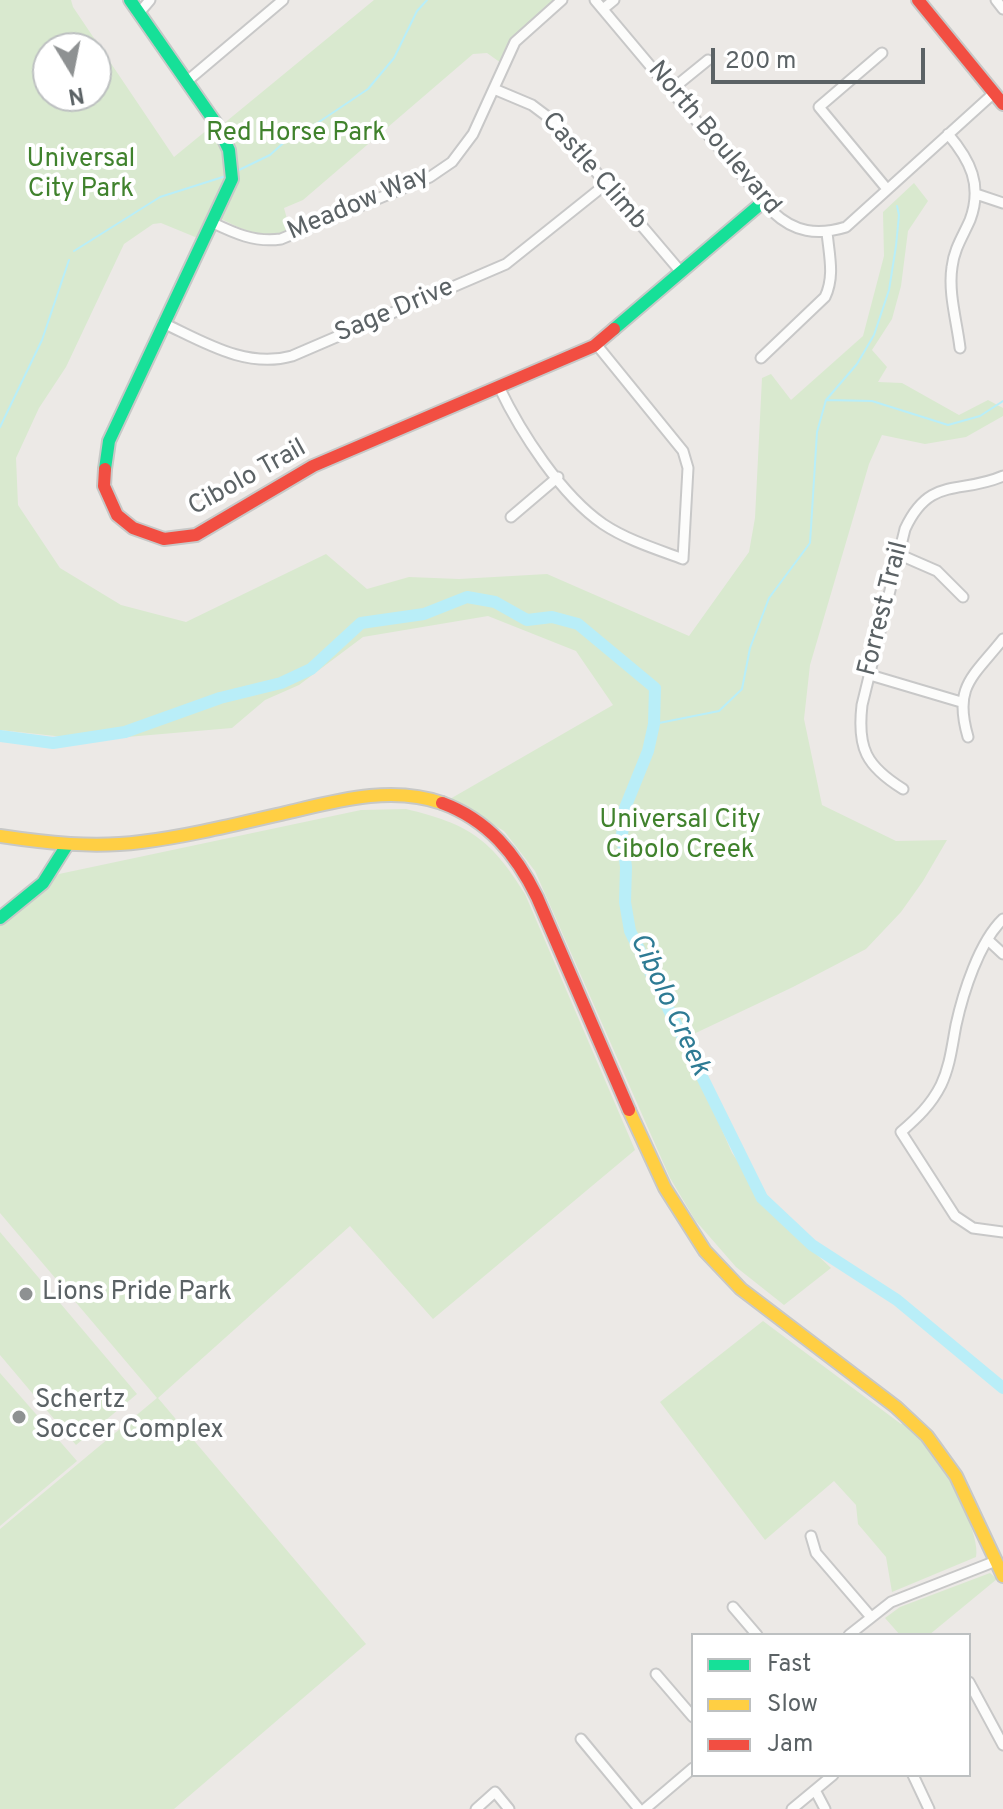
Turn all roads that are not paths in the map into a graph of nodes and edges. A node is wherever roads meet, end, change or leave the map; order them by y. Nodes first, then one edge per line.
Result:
1 (130, 0) edge
2 (150, 0) edge
3 (283, 0) edge
4 (562, 0) edge
5 (595, 0) edge
6 (614, 0) edge
7 (918, 0) edge
8 (996, 0) edge
9 (603, 9) junction
10 (1003, 9) edge
11 (139, 13) junction
12 (882, 53) dead end
13 (708, 60) dead end
14 (186, 82) junction
15 (494, 89) junction
16 (671, 90) junction
17 (994, 93) junction
18 (1003, 104) edge
19 (948, 134) junction
20 (606, 184) junction
21 (887, 189) junction
22 (976, 194) junction
23 (764, 201) junction
24 (1003, 203) edge
25 (211, 222) junction
26 (827, 232) junction
27 (681, 272) junction
28 (163, 323) junction
29 (596, 344) junction
30 (960, 348) dead end
31 (761, 358) dead end
32 (499, 387) junction
33 (558, 477) junction
34 (1002, 479) edge
35 (511, 517) dead end
36 (898, 554) junction
37 (963, 597) dead end
38 (1003, 639) edge
39 (870, 675) junction
40 (961, 702) junction
41 (968, 737) dead end
42 (903, 789) dead end
43 (0, 836) edge
44 (67, 845) junction
45 (0, 918) edge
46 (1003, 919) edge
47 (988, 940) junction
48 (1003, 954) edge
49 (1003, 1232) edge
50 (811, 1536) dead end
51 (996, 1561) junction
52 (1003, 1576) edge
53 (733, 1607) dead end
54 (871, 1617) junction
55 (755, 1633) edge
56 (851, 1633) edge
57 (656, 1674) dead end
58 (971, 1686) edge
59 (691, 1715) edge
60 (581, 1739) dead end
61 (1003, 1745) edge
62 (691, 1770) edge
63 (831, 1777) edge
64 (914, 1777) edge
65 (815, 1790) junction
66 (476, 1809) edge
67 (509, 1809) edge
68 (642, 1809) edge
69 (792, 1809) edge
70 (825, 1809) edge
71 (929, 1809) edge

1 - 11 street, Cibolo Trail
2 - 11 street
3 - 14 street
4 - 15 street, Meadow Way
5 - 9 street, North Boulevard
6 - 9 street
7 - 17 street
8 - 10 street
9 - 16 street, North Boulevard
11 - 14 street, Cibolo Trail
12 - 21 street
13 - 16 street
14 - 25 street, Cibolo Trail
15 - 20 street, Castle Climb
15 - 25 street, Meadow Way
16 - 23 street, North Boulevard
17 - 18 street
17 - 19 street
19 - 21 street
19 - 22 street
20 - 27 street, Castle Climb
20 - 28 street, Sage Drive
21 - 26 street
22 - 24 street
22 - 30 street
23 - 26 street, North Boulevard
23 - 27 street, Cibolo Trail
25 - 28 street, Cibolo Trail
26 - 31 street
27 - 29 street, Cibolo Trail
28 - 32 street, Cibolo Trail
29 - 32 street, Cibolo Trail
29 - 33 street
32 - 33 street
33 - 35 street
34 - 36 street, Forrest Trail
36 - 37 street
36 - 39 street, Forrest Trail
38 - 40 street
39 - 40 street
39 - 42 street, Forrest Trail
40 - 41 street
43 - 44 street
44 - 45 street
44 - 51 street
46 - 47 street
47 - 48 street
47 - 49 street
50 - 54 street
51 - 52 street
51 - 54 street
53 - 55 street
54 - 56 street
57 - 59 street
58 - 61 street
60 - 68 street
62 - 68 street
63 - 65 street
64 - 71 street
65 - 69 street
65 - 70 street
66 - 67 street

